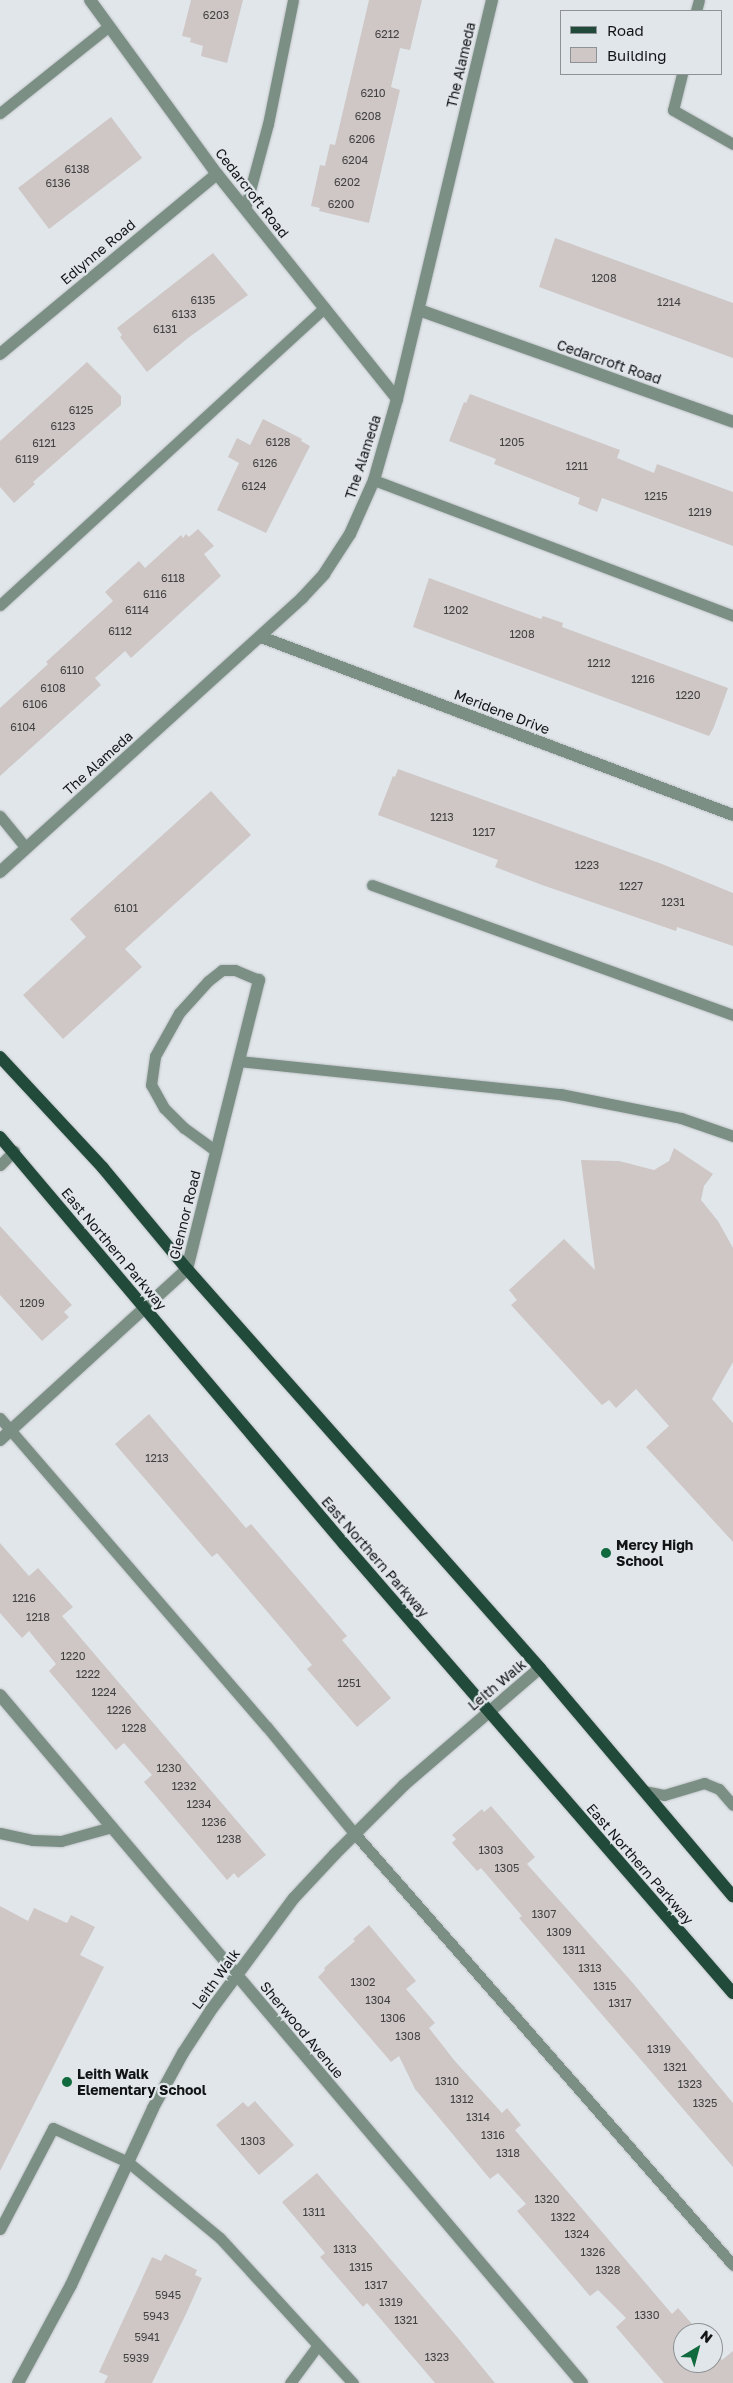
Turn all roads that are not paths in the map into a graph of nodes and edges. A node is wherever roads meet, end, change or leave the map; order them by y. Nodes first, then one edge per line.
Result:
1 (90, 0) edge
2 (293, 0) edge
3 (492, 0) edge
4 (109, 26) junction
5 (682, 75) edge
6 (0, 113) edge
7 (733, 144) edge
8 (217, 174) junction
9 (244, 208) junction
10 (324, 308) junction
11 (419, 310) junction
12 (0, 354) edge
13 (397, 399) junction
14 (733, 422) edge
15 (374, 480) junction
16 (0, 605) edge
17 (733, 616) edge
18 (261, 637) junction
19 (733, 815) edge
20 (0, 816) edge
21 (26, 848) junction
22 (0, 872) edge
23 (372, 885) dead end
24 (259, 980) joint
25 (733, 1015) edge
26 (0, 1057) edge
27 (239, 1061) junction
28 (733, 1136) edge
29 (0, 1137) edge
30 (216, 1151) junction
31 (14, 1152) junction
32 (0, 1165) edge
33 (187, 1269) junction
34 (144, 1310) junction
35 (0, 1418) edge
36 (11, 1430) junction
37 (0, 1440) edge
38 (540, 1668) junction
39 (0, 1696) edge
40 (489, 1713) junction
41 (644, 1791) junction
42 (733, 1804) edge
43 (112, 1827) junction
44 (0, 1833) edge
45 (355, 1834) junction
46 (733, 1896) edge
47 (237, 1976) junction
48 (733, 1993) edge
49 (128, 2162) junction
50 (0, 2229) edge
51 (733, 2265) edge
52 (318, 2345) junction
53 (18, 2383) edge
54 (290, 2383) edge
55 (353, 2383) edge
56 (582, 2383) edge

1 - 4 street, Cedarcroft Road
2 - 9 lane
3 - 11 street, The Alameda
4 - 6 lane
4 - 8 street, Cedarcroft Road
5 - 7 lane
8 - 9 street, Cedarcroft Road
8 - 12 street, Edlynne Road
9 - 10 street, Cedarcroft Road
10 - 13 street, Cedarcroft Road
10 - 16 lane
11 - 13 street, The Alameda
11 - 14 street, Cedarcroft Road
13 - 15 street, The Alameda
15 - 17 lane
15 - 18 street, The Alameda
18 - 19 street, Meridene Drive
18 - 21 street, The Alameda
20 - 21 lane
21 - 22 street, The Alameda
23 - 25 lane
24 - 27 street, Glennor Road
24 - 30 lane
26 - 33 main road
27 - 28 lane
27 - 30 street, Glennor Road
29 - 31 main road, East Northern Parkway
30 - 33 street, Glennor Road
31 - 32 lane
31 - 34 main road, East Northern Parkway
33 - 34 street, Glennor Road
33 - 38 main road
34 - 36 street, Glennor Road
34 - 40 main road, East Northern Parkway
35 - 36 lane
36 - 37 street, Glennor Road
36 - 45 lane
38 - 40 street, Leith Walk
38 - 41 main road
39 - 43 street, Sherwood Avenue
40 - 45 street, Leith Walk
40 - 48 main road, East Northern Parkway
41 - 42 lane
41 - 46 main road
43 - 44 lane
43 - 47 street, Sherwood Avenue
45 - 47 street, Leith Walk
45 - 51 lane
47 - 49 street, Leith Walk
47 - 56 street, Sherwood Avenue
49 - 50 lane
49 - 52 lane
49 - 53 street, Leith Walk
52 - 54 lane
52 - 55 lane

